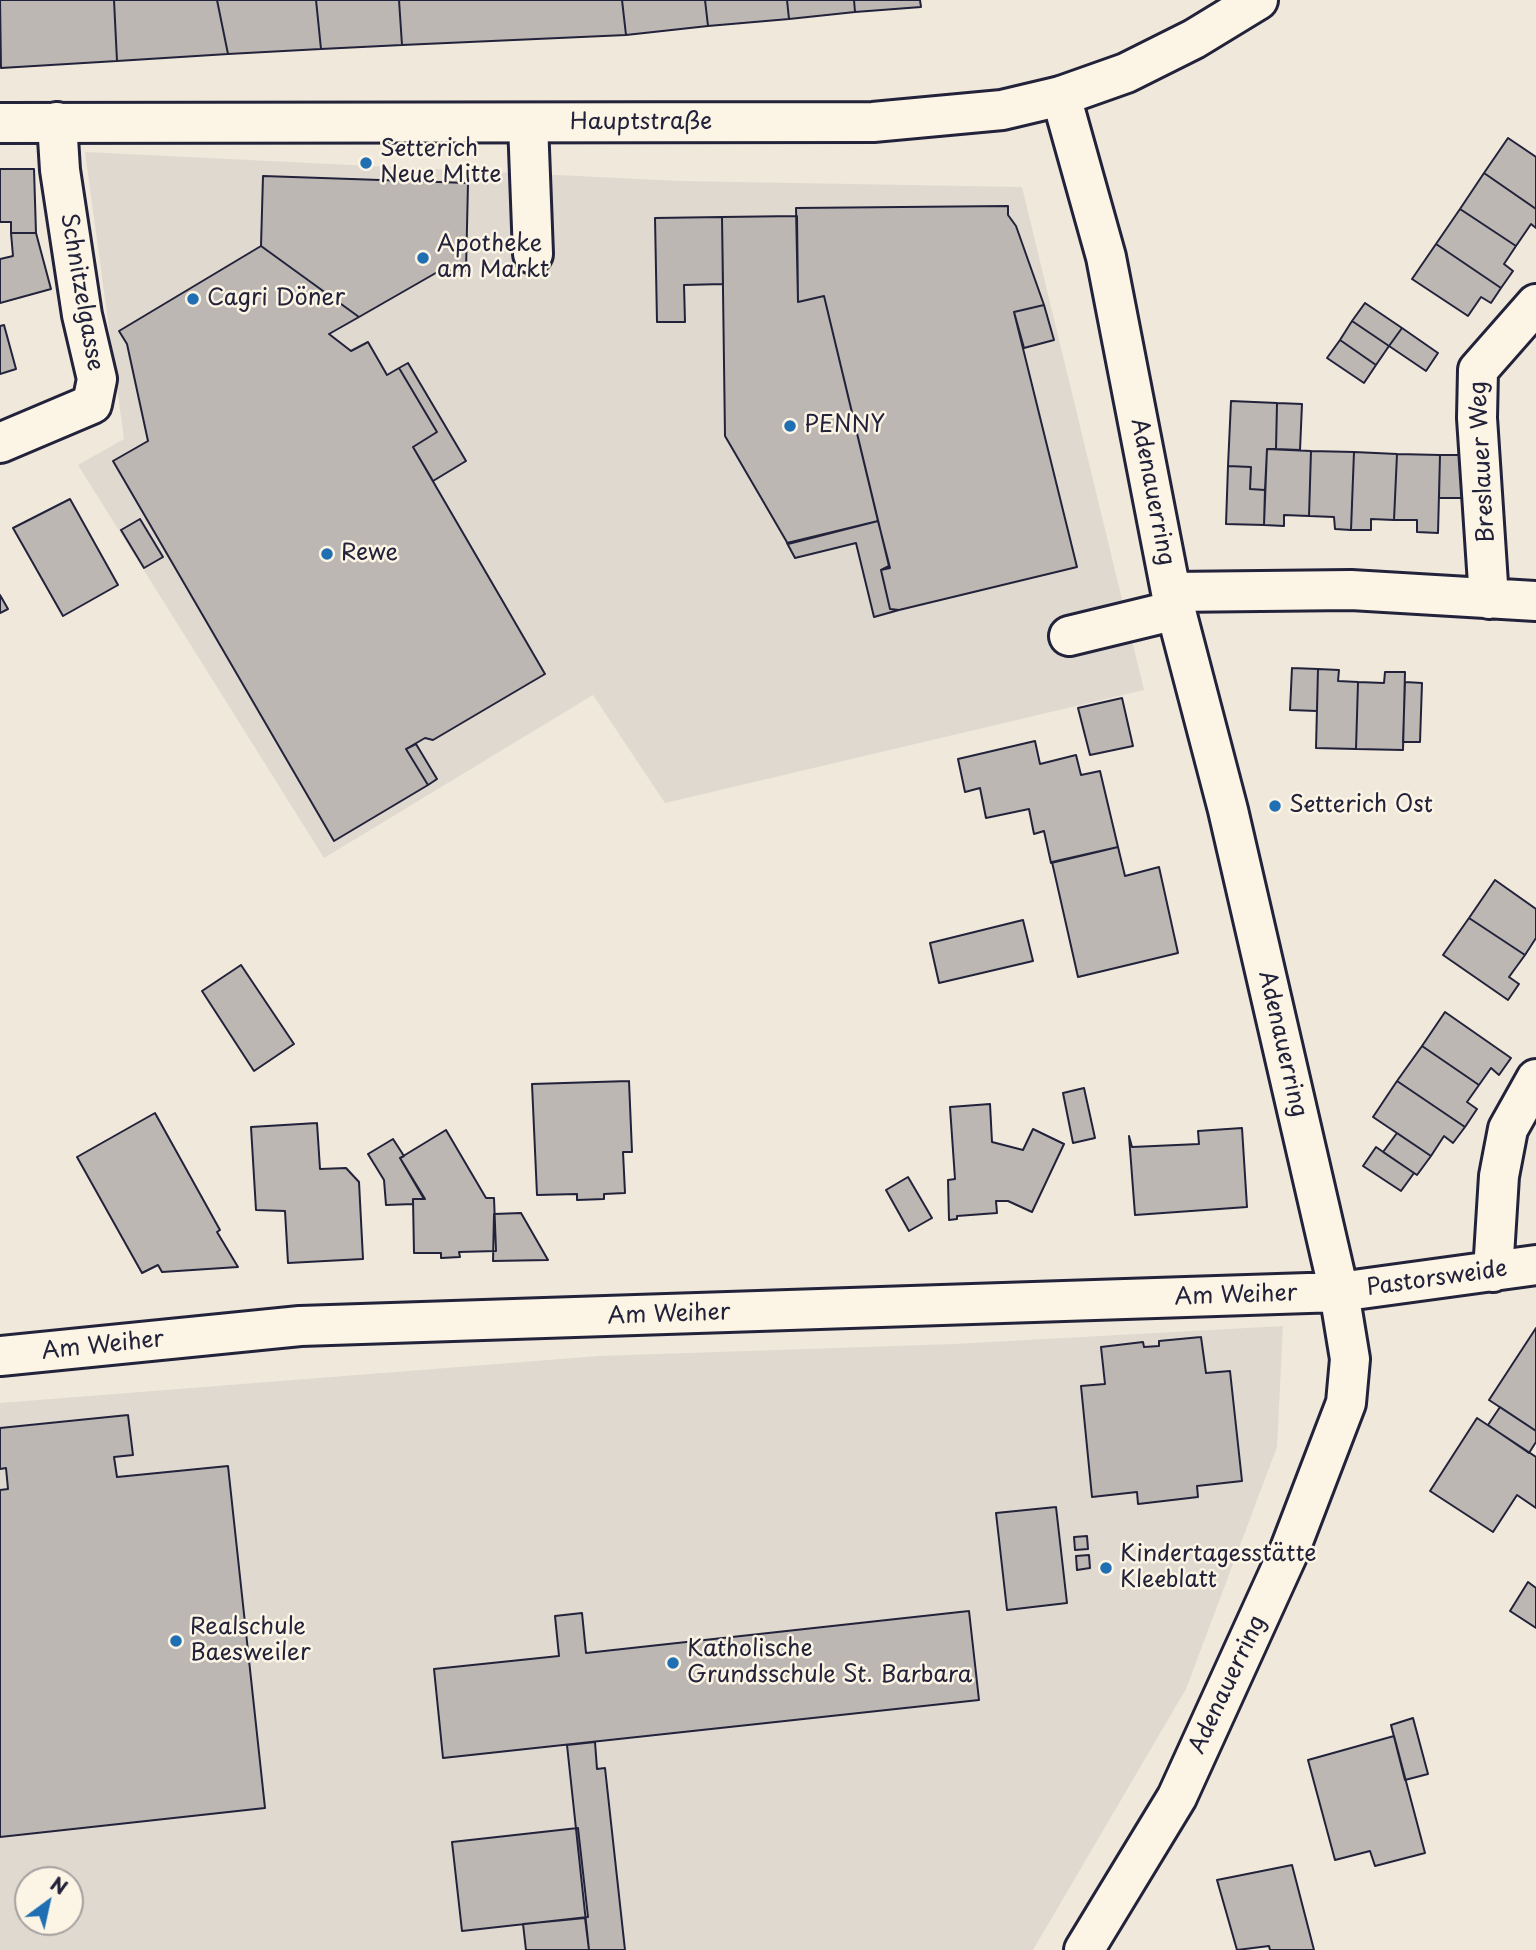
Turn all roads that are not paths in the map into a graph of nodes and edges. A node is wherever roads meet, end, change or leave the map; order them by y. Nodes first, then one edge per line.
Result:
1 (1258, 0) edge
2 (1061, 96) junction
3 (57, 122) junction
4 (528, 123) junction
5 (0, 124) edge
6 (533, 254) dead end
7 (1536, 304) edge
8 (0, 443) edge
9 (1489, 599) junction
10 (1174, 601) junction
11 (1536, 601) edge
12 (1069, 636) dead end
13 (1536, 1079) edge
14 (1536, 1265) edge
15 (1493, 1272) junction
16 (1339, 1292) junction
17 (0, 1356) edge
18 (1084, 1950) edge

1 - 2 street, Hauptstraße
2 - 4 street, Hauptstraße
2 - 10 street, Adenauerring
3 - 4 street, Hauptstraße
3 - 5 street, Hauptstraße
3 - 8 street, Schnitzelgasse
4 - 6 street
7 - 9 street, Breslauer Weg
9 - 10 street
9 - 11 street
10 - 12 street
10 - 16 street, Adenauerring
13 - 15 street
14 - 15 street, Pastorsweide
15 - 16 street, Pastorsweide
16 - 17 street, Am Weiher
16 - 18 street, Adenauerring

